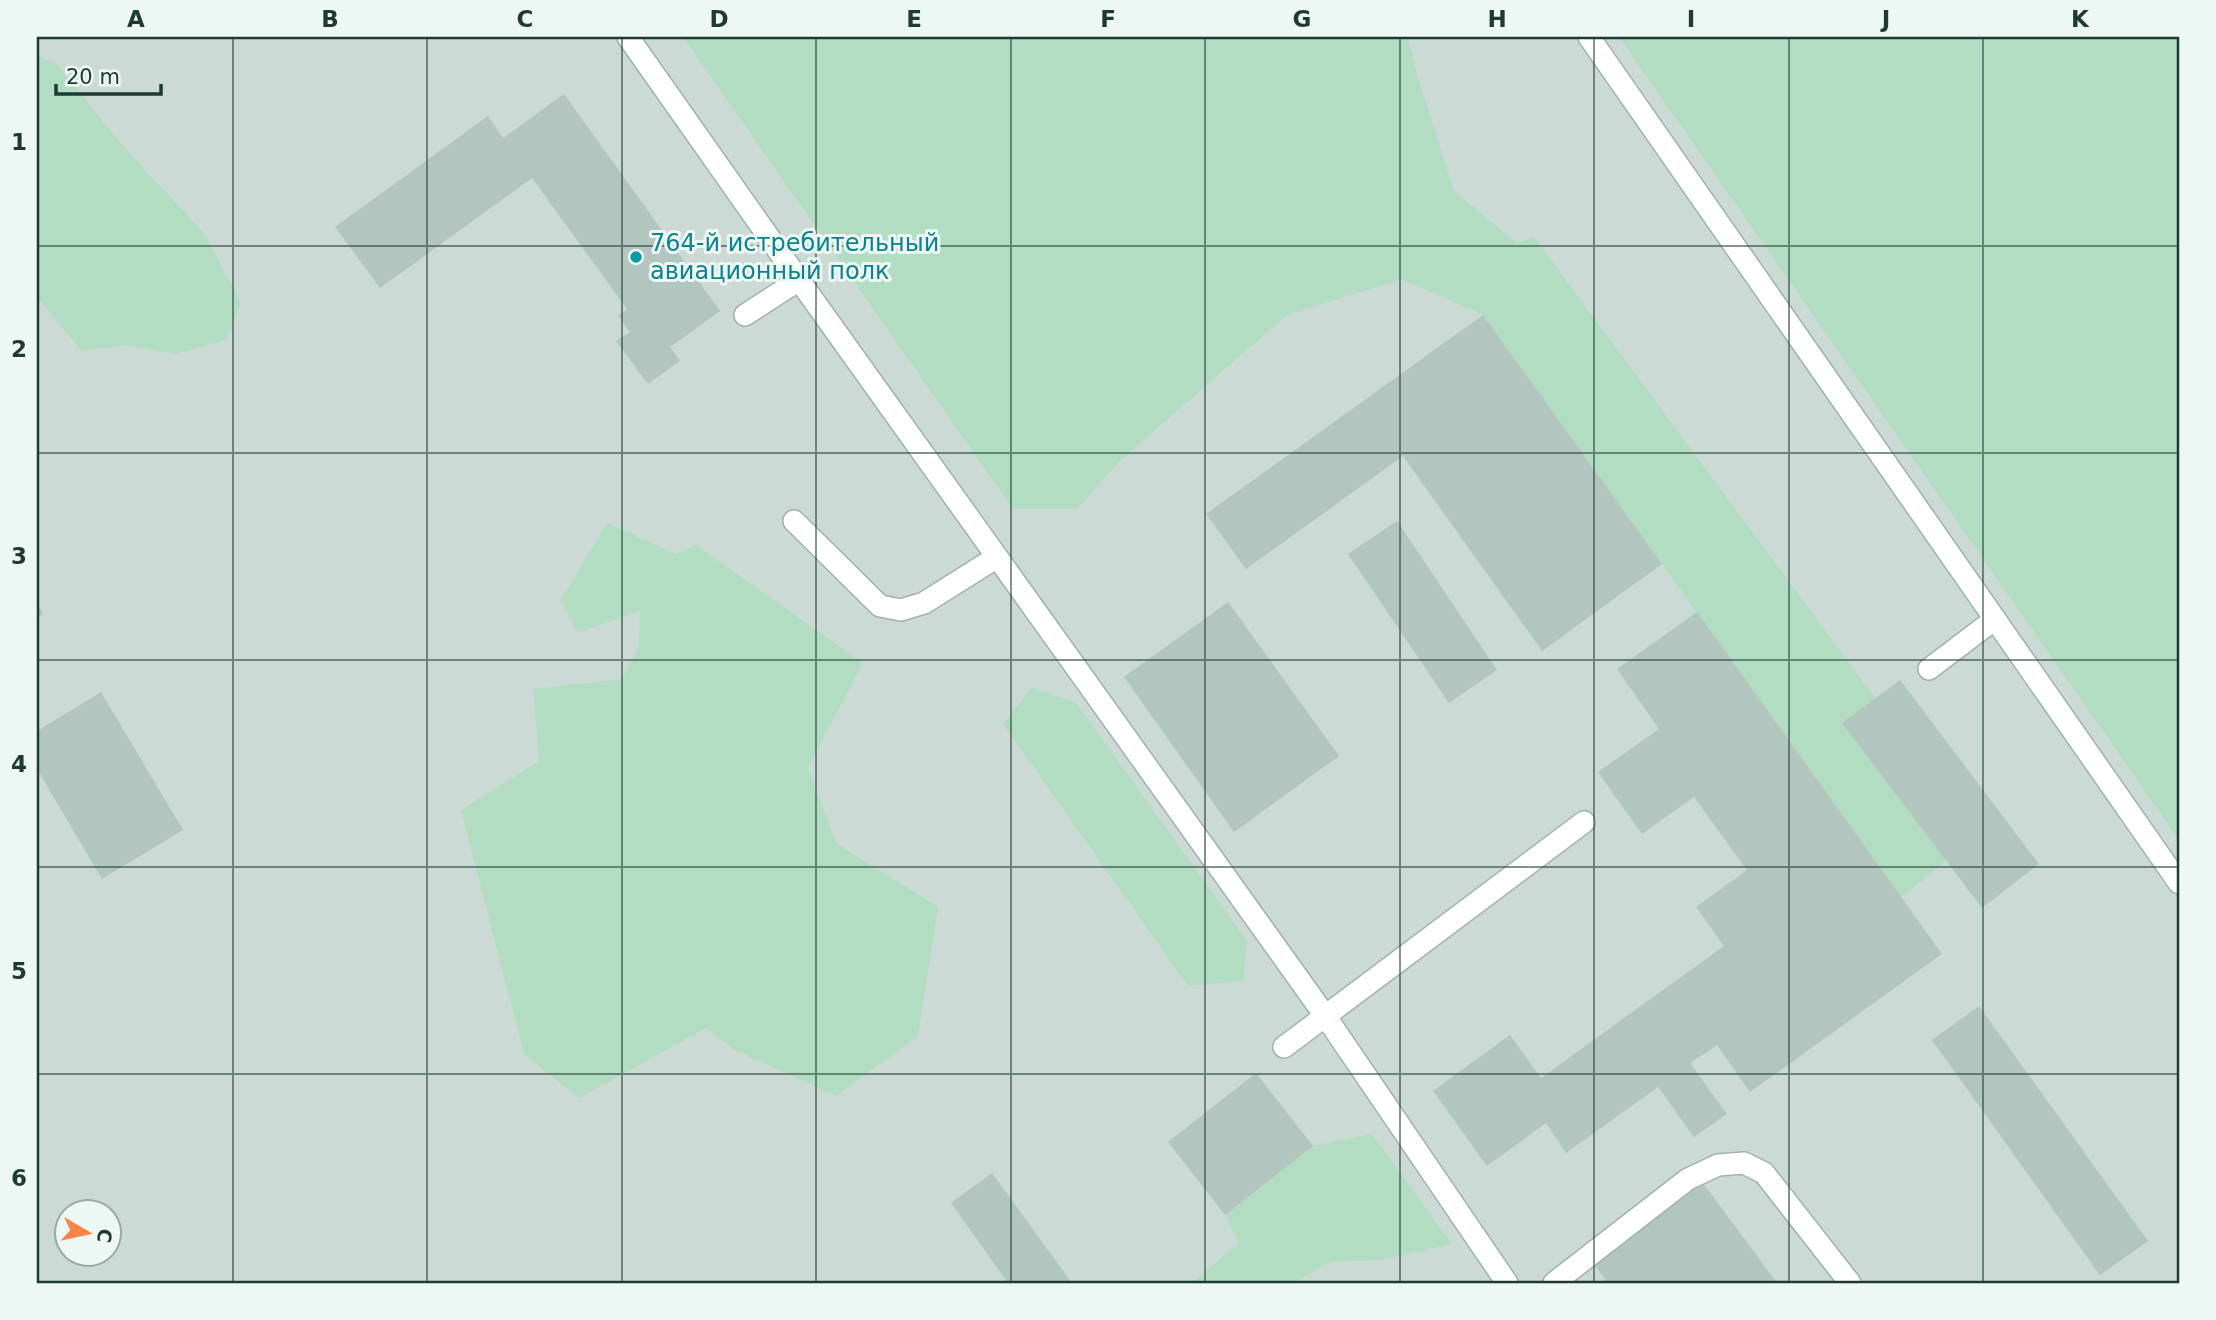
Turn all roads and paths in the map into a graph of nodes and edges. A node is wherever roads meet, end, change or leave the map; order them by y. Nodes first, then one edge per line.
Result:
1 (628, 37) edge
2 (1589, 37) edge
3 (799, 280) junction
4 (745, 315) dead end
5 (794, 521) dead end
6 (997, 557) junction
7 (1995, 619) junction
8 (1929, 669) dead end
9 (1584, 822) dead end
10 (2179, 883) edge
11 (1326, 1017) junction
12 (1284, 1047) dead end
13 (1507, 1283) edge
14 (1554, 1283) edge
15 (1850, 1283) edge

1 - 3 lane
2 - 7 lane
3 - 4 lane
3 - 6 lane
5 - 6 lane
6 - 11 lane
7 - 8 lane
7 - 10 lane
9 - 11 lane
11 - 12 lane
11 - 13 lane
14 - 15 lane

